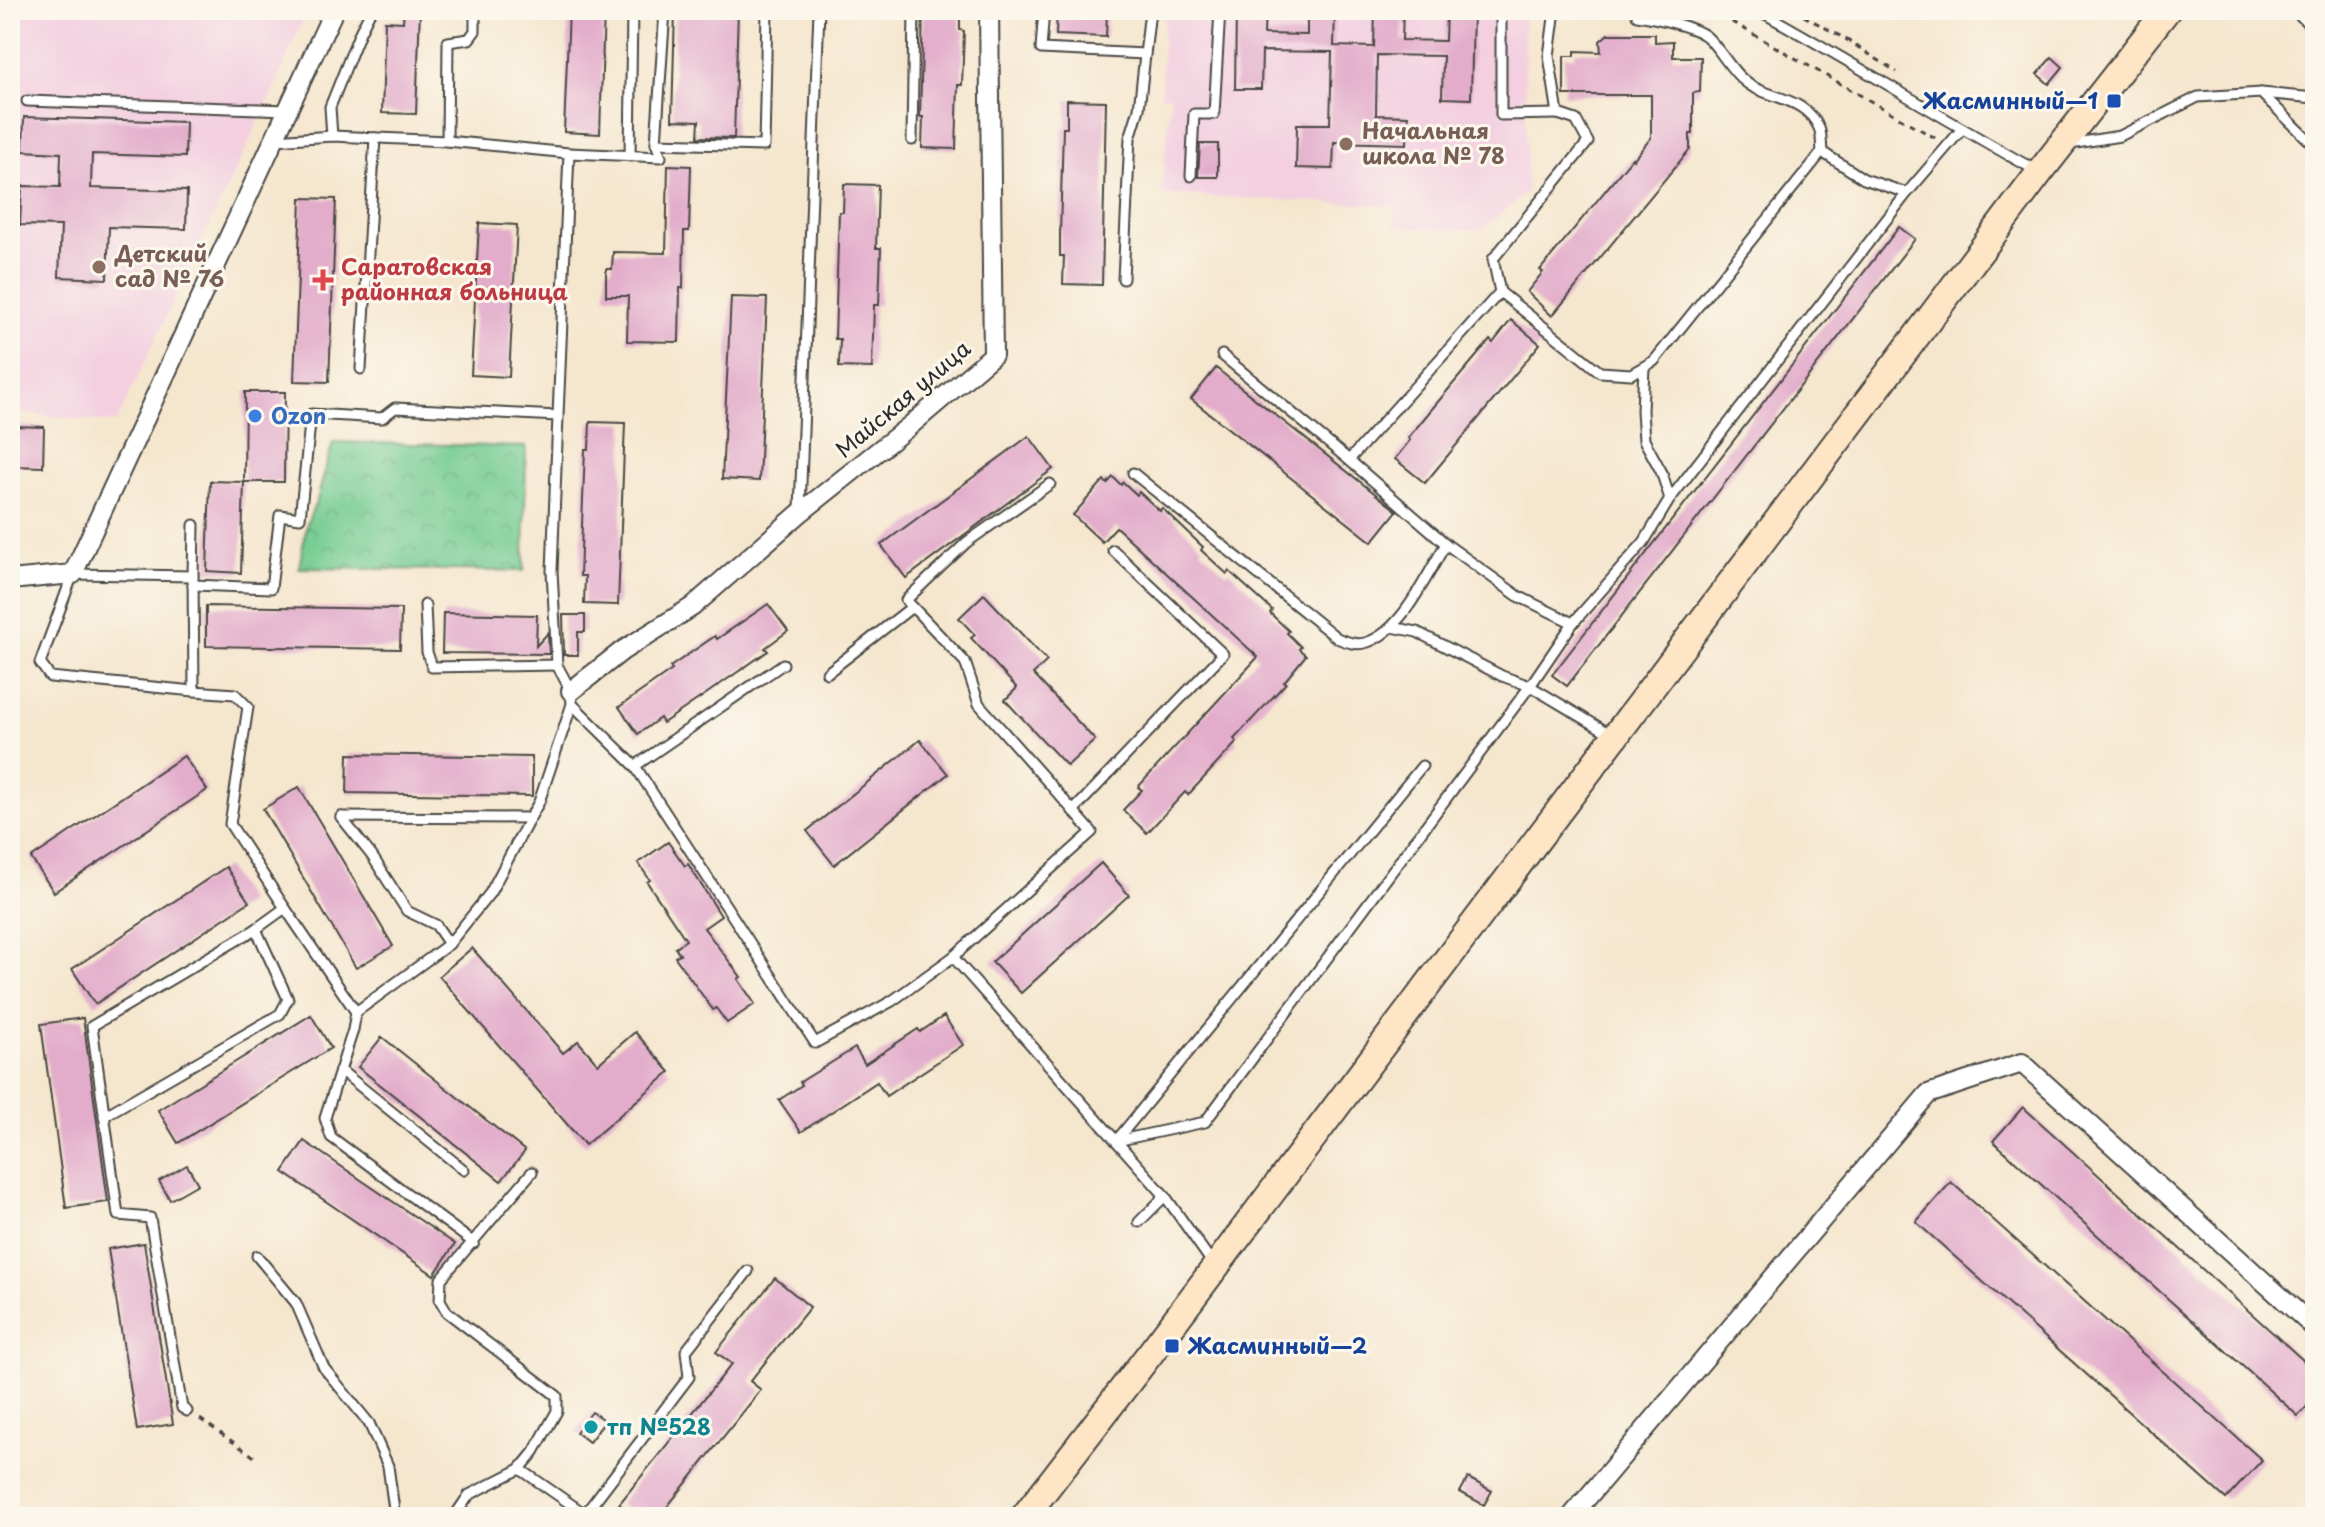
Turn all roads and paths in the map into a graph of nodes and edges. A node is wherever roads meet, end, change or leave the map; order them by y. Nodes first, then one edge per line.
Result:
1 (334, 10) edge
2 (371, 10) edge
3 (475, 10) edge
4 (632, 10) edge
5 (665, 10) edge
6 (767, 10) edge
7 (819, 10) edge
8 (914, 10) edge
9 (989, 10) edge
10 (1044, 10) edge
11 (1150, 10) edge
12 (1220, 10) edge
13 (1501, 10) edge
14 (1555, 10) edge
15 (1638, 10) edge
16 (1711, 10) edge
17 (1758, 10) edge
18 (1793, 10) edge
19 (2167, 10) edge
20 (2295, 10) edge
21 (2315, 31) edge
22 (1145, 54) junction
23 (1903, 76) dead end
24 (2261, 93) junction
25 (2315, 98) edge
26 (27, 101) dead end
27 (288, 110) junction
28 (1558, 114) junction
29 (1962, 129) junction
30 (332, 136) junction
31 (375, 138) junction
32 (1937, 139) dead end
33 (274, 140) junction
34 (912, 140) dead end
35 (447, 141) junction
36 (656, 143) junction
37 (2061, 146) junction
38 (2315, 146) edge
39 (1822, 152) junction
40 (569, 153) junction
41 (630, 156) junction
42 (2040, 172) junction
43 (1191, 176) dead end
44 (1907, 193) junction
45 (1123, 279) dead end
46 (1500, 292) junction
47 (1222, 355) dead end
48 (1644, 367) junction
49 (361, 369) dead end
50 (558, 416) junction
51 (1349, 460) junction
52 (1133, 473) dead end
53 (1050, 484) dead end
54 (1670, 499) junction
55 (800, 513) junction
56 (194, 525) dead end
57 (1446, 544) junction
58 (1113, 550) dead end
59 (73, 574) junction
60 (10, 580) edge
61 (193, 580) junction
62 (425, 605) dead end
63 (912, 607) junction
64 (1573, 623) junction
65 (1392, 627) junction
66 (783, 664) dead end
67 (557, 665) junction
68 (827, 673) dead end
69 (1530, 686) junction
70 (194, 691) junction
71 (572, 698) junction
72 (1615, 737) junction
73 (635, 766) junction
74 (1422, 766) dead end
75 (1073, 811) junction
76 (530, 818) junction
77 (285, 908) junction
78 (256, 929) junction
79 (449, 944) junction
80 (953, 957) junction
81 (356, 1012) junction
82 (340, 1070) junction
83 (104, 1116) junction
84 (1116, 1141) junction
85 (464, 1170) dead end
86 (532, 1172) dead end
87 (1165, 1196) junction
88 (1139, 1222) dead end
89 (474, 1243) junction
90 (257, 1256) dead end
91 (1215, 1267) junction
92 (748, 1271) dead end
93 (2315, 1328) edge
94 (187, 1411) joint
95 (256, 1458) dead end
96 (520, 1469) junction
97 (583, 1515) edge
98 (395, 1517) edge
99 (454, 1517) edge
100 (1024, 1517) edge
101 (1571, 1517) edge

1 - 27 street
2 - 30 lane
3 - 35 lane
4 - 41 lane
5 - 36 lane
6 - 36 lane
7 - 55 lane
8 - 34 lane
9 - 55 street, Майская улица
10 - 22 lane
11 - 22 lane
12 - 43 lane
13 - 28 lane
14 - 28 lane
15 - 39 lane
16 - 32 path
17 - 29 lane
18 - 23 path
19 - 37 main road
20 - 21 lane
22 - 45 lane
24 - 25 lane
24 - 37 lane
24 - 38 lane
26 - 27 lane
27 - 33 street
28 - 46 lane
29 - 42 lane
29 - 44 lane
30 - 31 lane
30 - 33 lane
31 - 35 lane
31 - 49 lane
33 - 59 street
35 - 40 lane
36 - 41 lane
37 - 42 main road
39 - 44 lane
39 - 48 lane
40 - 41 lane
40 - 50 lane
42 - 72 main road
44 - 54 lane
46 - 48 lane
46 - 51 lane
47 - 51 lane
48 - 54 lane
50 - 61 lane
50 - 67 lane
51 - 57 lane
52 - 65 lane
53 - 63 lane
54 - 64 lane
55 - 71 street, Майская улица
56 - 61 lane
57 - 64 lane
57 - 65 lane
58 - 75 lane
59 - 60 street
59 - 61 lane
59 - 70 lane
61 - 70 lane
62 - 67 lane
63 - 68 lane
63 - 75 lane
64 - 69 lane
65 - 69 lane
66 - 73 lane
67 - 71 lane
69 - 72 lane
69 - 84 lane
70 - 77 lane
71 - 73 lane
71 - 76 lane
72 - 91 main road
73 - 80 lane
74 - 84 lane
75 - 80 lane
76 - 79 lane
76 - 79 lane
77 - 78 lane
77 - 81 lane
78 - 83 lane
78 - 83 lane
79 - 81 lane
80 - 84 lane
81 - 82 lane
82 - 85 lane
82 - 89 lane
83 - 94 lane
84 - 87 lane
86 - 89 lane
87 - 88 lane
87 - 91 lane
89 - 96 lane
90 - 98 lane
91 - 100 main road
92 - 97 lane
93 - 101 street
94 - 95 path
96 - 97 lane
96 - 99 lane

